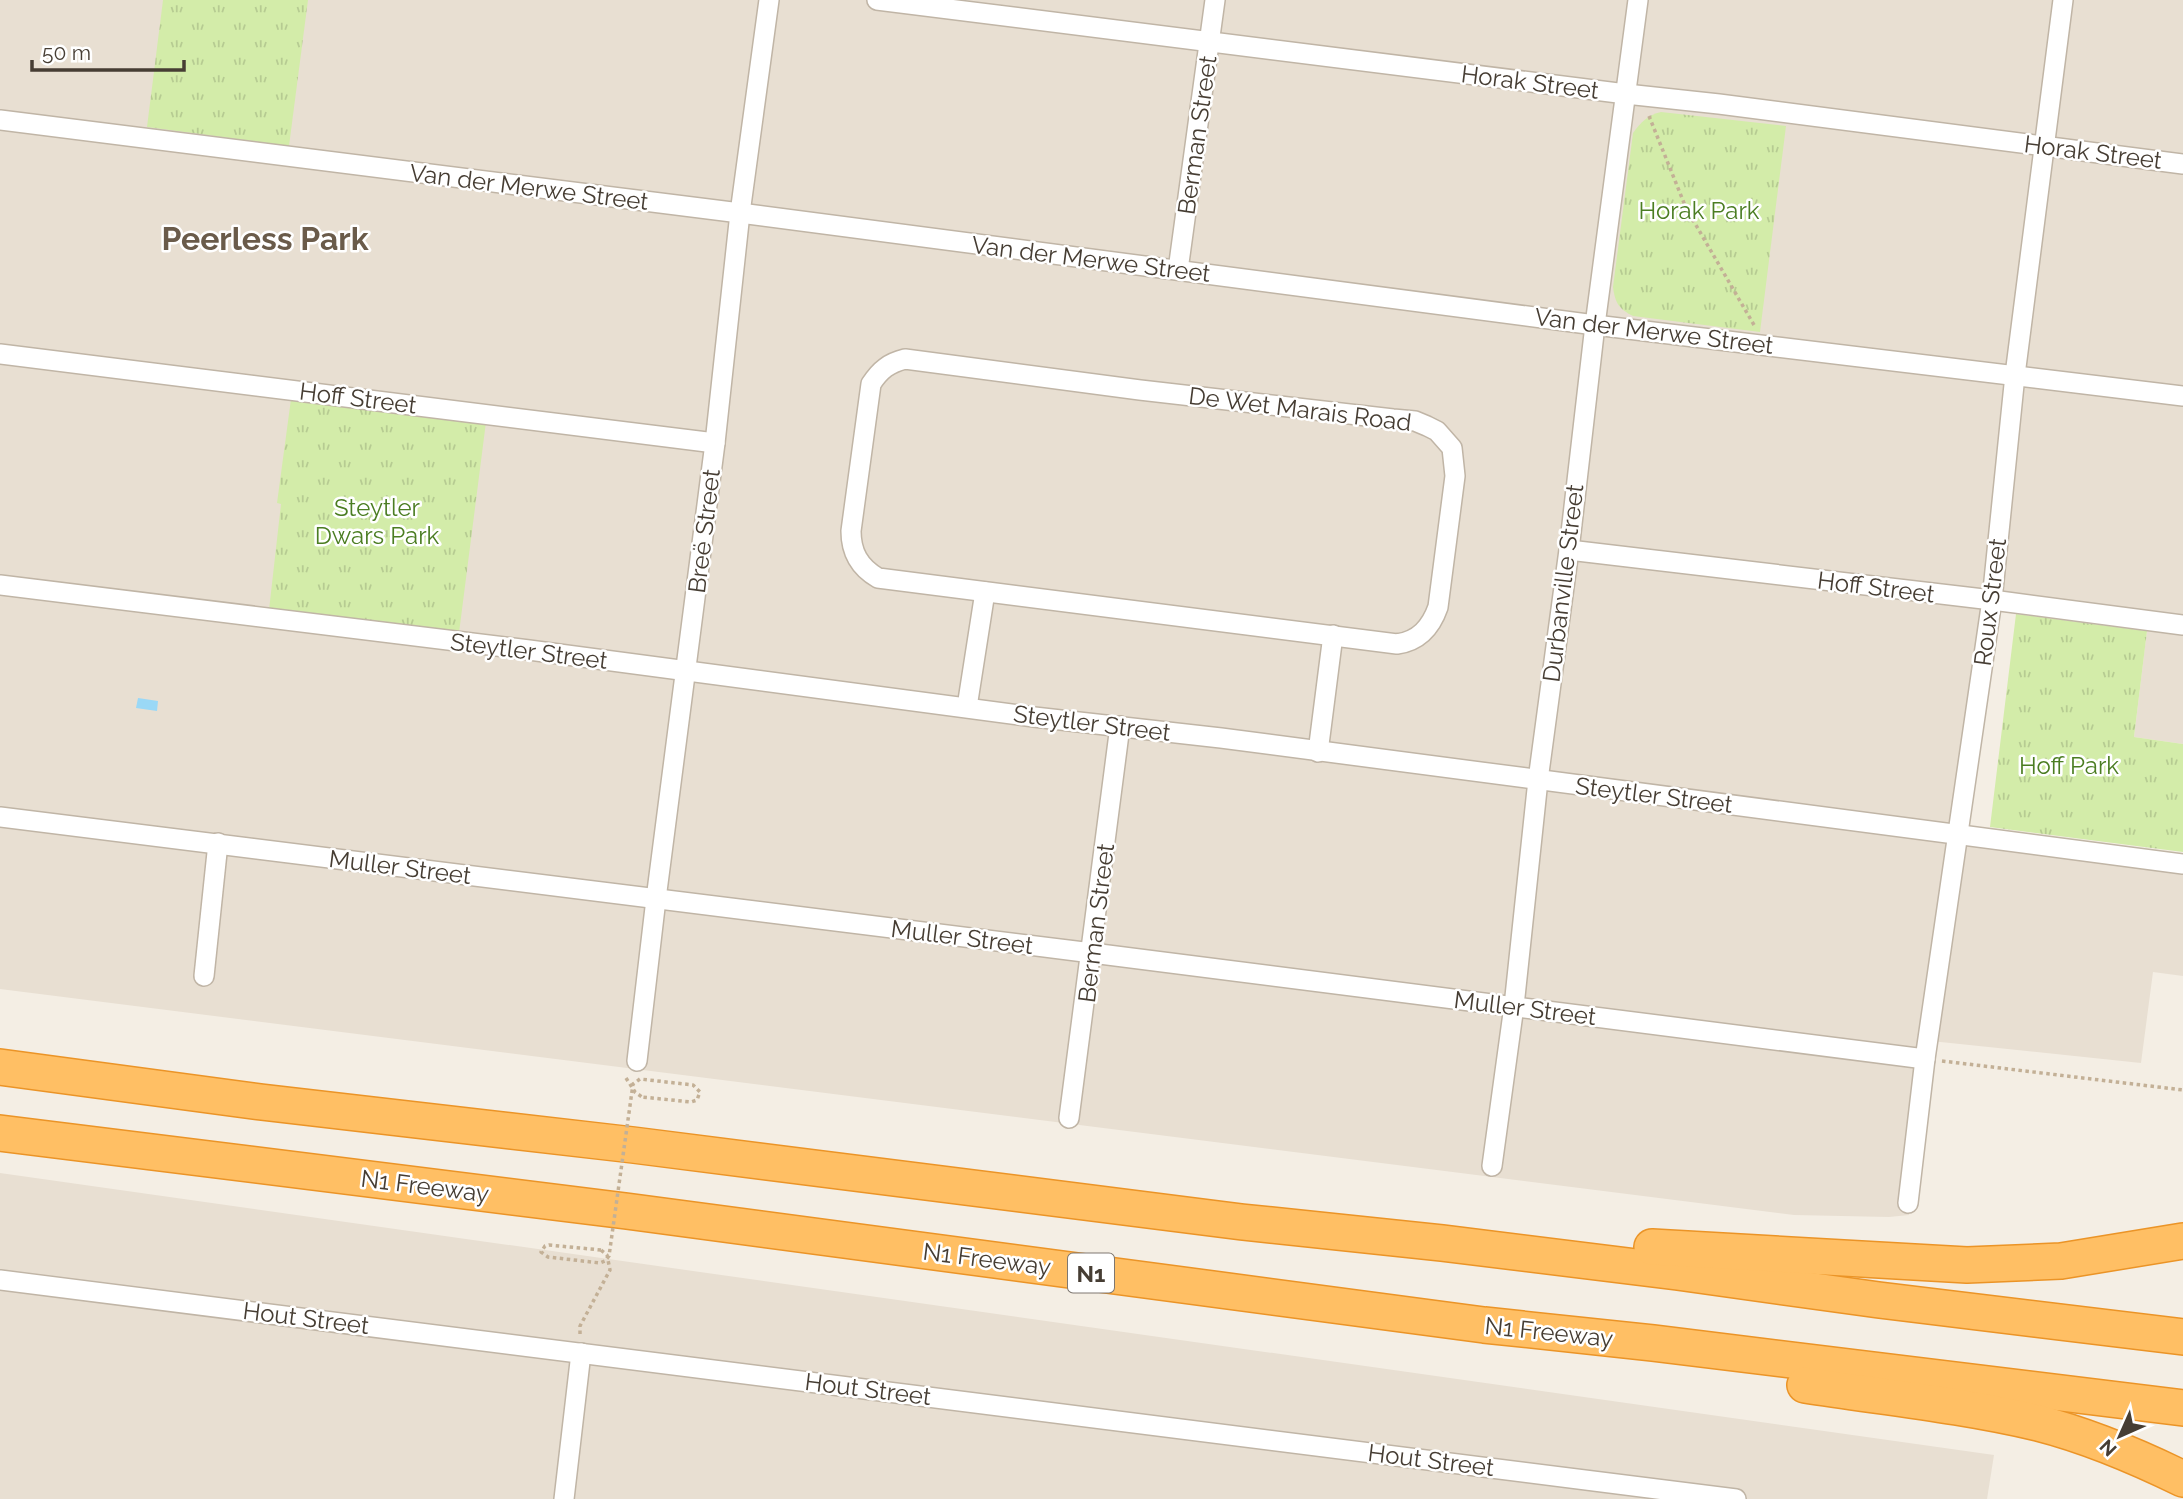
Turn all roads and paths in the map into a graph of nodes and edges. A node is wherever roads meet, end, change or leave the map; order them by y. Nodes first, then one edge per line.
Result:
1 (769, 0) edge
2 (877, 0) edge
3 (1215, 0) edge
4 (1638, 0) edge
5 (2063, 0) edge
6 (1210, 42) junction
7 (1634, 95) junction
8 (0, 120) edge
9 (2046, 146) junction
10 (2183, 164) edge
11 (740, 213) junction
12 (1178, 270) junction
13 (1595, 325) junction
14 (1766, 345) junction
15 (0, 354) edge
16 (2015, 375) junction
17 (2183, 396) edge
18 (715, 443) junction
19 (1569, 550) junction
20 (0, 585) edge
21 (985, 592) junction
22 (1992, 600) junction
23 (2183, 625) edge
24 (1333, 635) junction
25 (685, 671) junction
26 (967, 707) junction
27 (1120, 726) junction
28 (1318, 751) junction
29 (1538, 780) junction
30 (0, 817) edge
31 (1956, 834) junction
32 (218, 844) junction
33 (2183, 864) edge
34 (656, 899) junction
35 (1092, 953) junction
36 (204, 975) dead end
37 (1514, 1006) junction
38 (1925, 1059) junction
39 (637, 1061) dead end
40 (0, 1068) edge
41 (2183, 1090) edge
42 (642, 1097) dead end
43 (1069, 1118) dead end
44 (0, 1133) edge
45 (1492, 1166) dead end
46 (1908, 1203) dead end
47 (2183, 1241) edge
48 (1442, 1243) junction
49 (0, 1280) edge
50 (1484, 1325) junction
51 (2183, 1336) edge
52 (581, 1353) junction
53 (2183, 1408) edge
54 (2183, 1479) edge
55 (564, 1499) edge
56 (1736, 1499) edge

1 - 11 street, Breë Street
2 - 6 street, Horak Street
3 - 6 street, Berman Street
4 - 7 street, Durbanville Street
5 - 9 street, Roux Street
6 - 7 street, Horak Street
6 - 12 street, Berman Street
7 - 9 street, Horak Street
7 - 13 street, Durbanville Street
7 - 14 path
8 - 11 street, Van der Merwe Street
9 - 10 street, Horak Street
9 - 16 street, Roux Street
11 - 12 street, Van der Merwe Street
11 - 18 street, Breë Street
12 - 13 street, Van der Merwe Street
13 - 14 street, Van der Merwe Street
13 - 19 street, Durbanville Street
14 - 16 street, Van der Merwe Street
15 - 18 street, Hoff Street
16 - 17 street, Van der Merwe Street
16 - 22 street, Roux Street
18 - 25 street, Breë Street
19 - 22 street, Hoff Street
19 - 29 street, Durbanville Street
20 - 25 street, Steytler Street
21 - 24 street, De Wet Marais Road
21 - 24 street, De Wet Marais Road
21 - 26 street
22 - 23 street, Hoff Street
22 - 31 street, Roux Street
24 - 28 street
25 - 26 street, Steytler Street
25 - 34 street, Breë Street
26 - 27 street, Steytler Street
27 - 28 street, Steytler Street
27 - 35 street, Berman Street
28 - 29 street, Steytler Street
29 - 31 street, Steytler Street
29 - 37 street, Durbanville Street
30 - 32 street, Muller Street
31 - 33 street, Steytler Street
31 - 38 street, Roux Street
32 - 34 street, Muller Street
32 - 36 street
34 - 35 street, Muller Street
34 - 39 street, Breë Street
35 - 37 street, Muller Street
35 - 43 street, Berman Street
37 - 38 street, Muller Street
37 - 45 street, Durbanville Street
38 - 41 path
38 - 46 street, Roux Street
40 - 48 highway
42 - 52 path, bridge
44 - 50 highway, N1 Freeway / N1
47 - 48 highway
48 - 51 highway
49 - 52 street, Hout Street
50 - 53 highway, N1 Freeway / N1
50 - 54 highway
52 - 55 street
52 - 56 street, Hout Street

